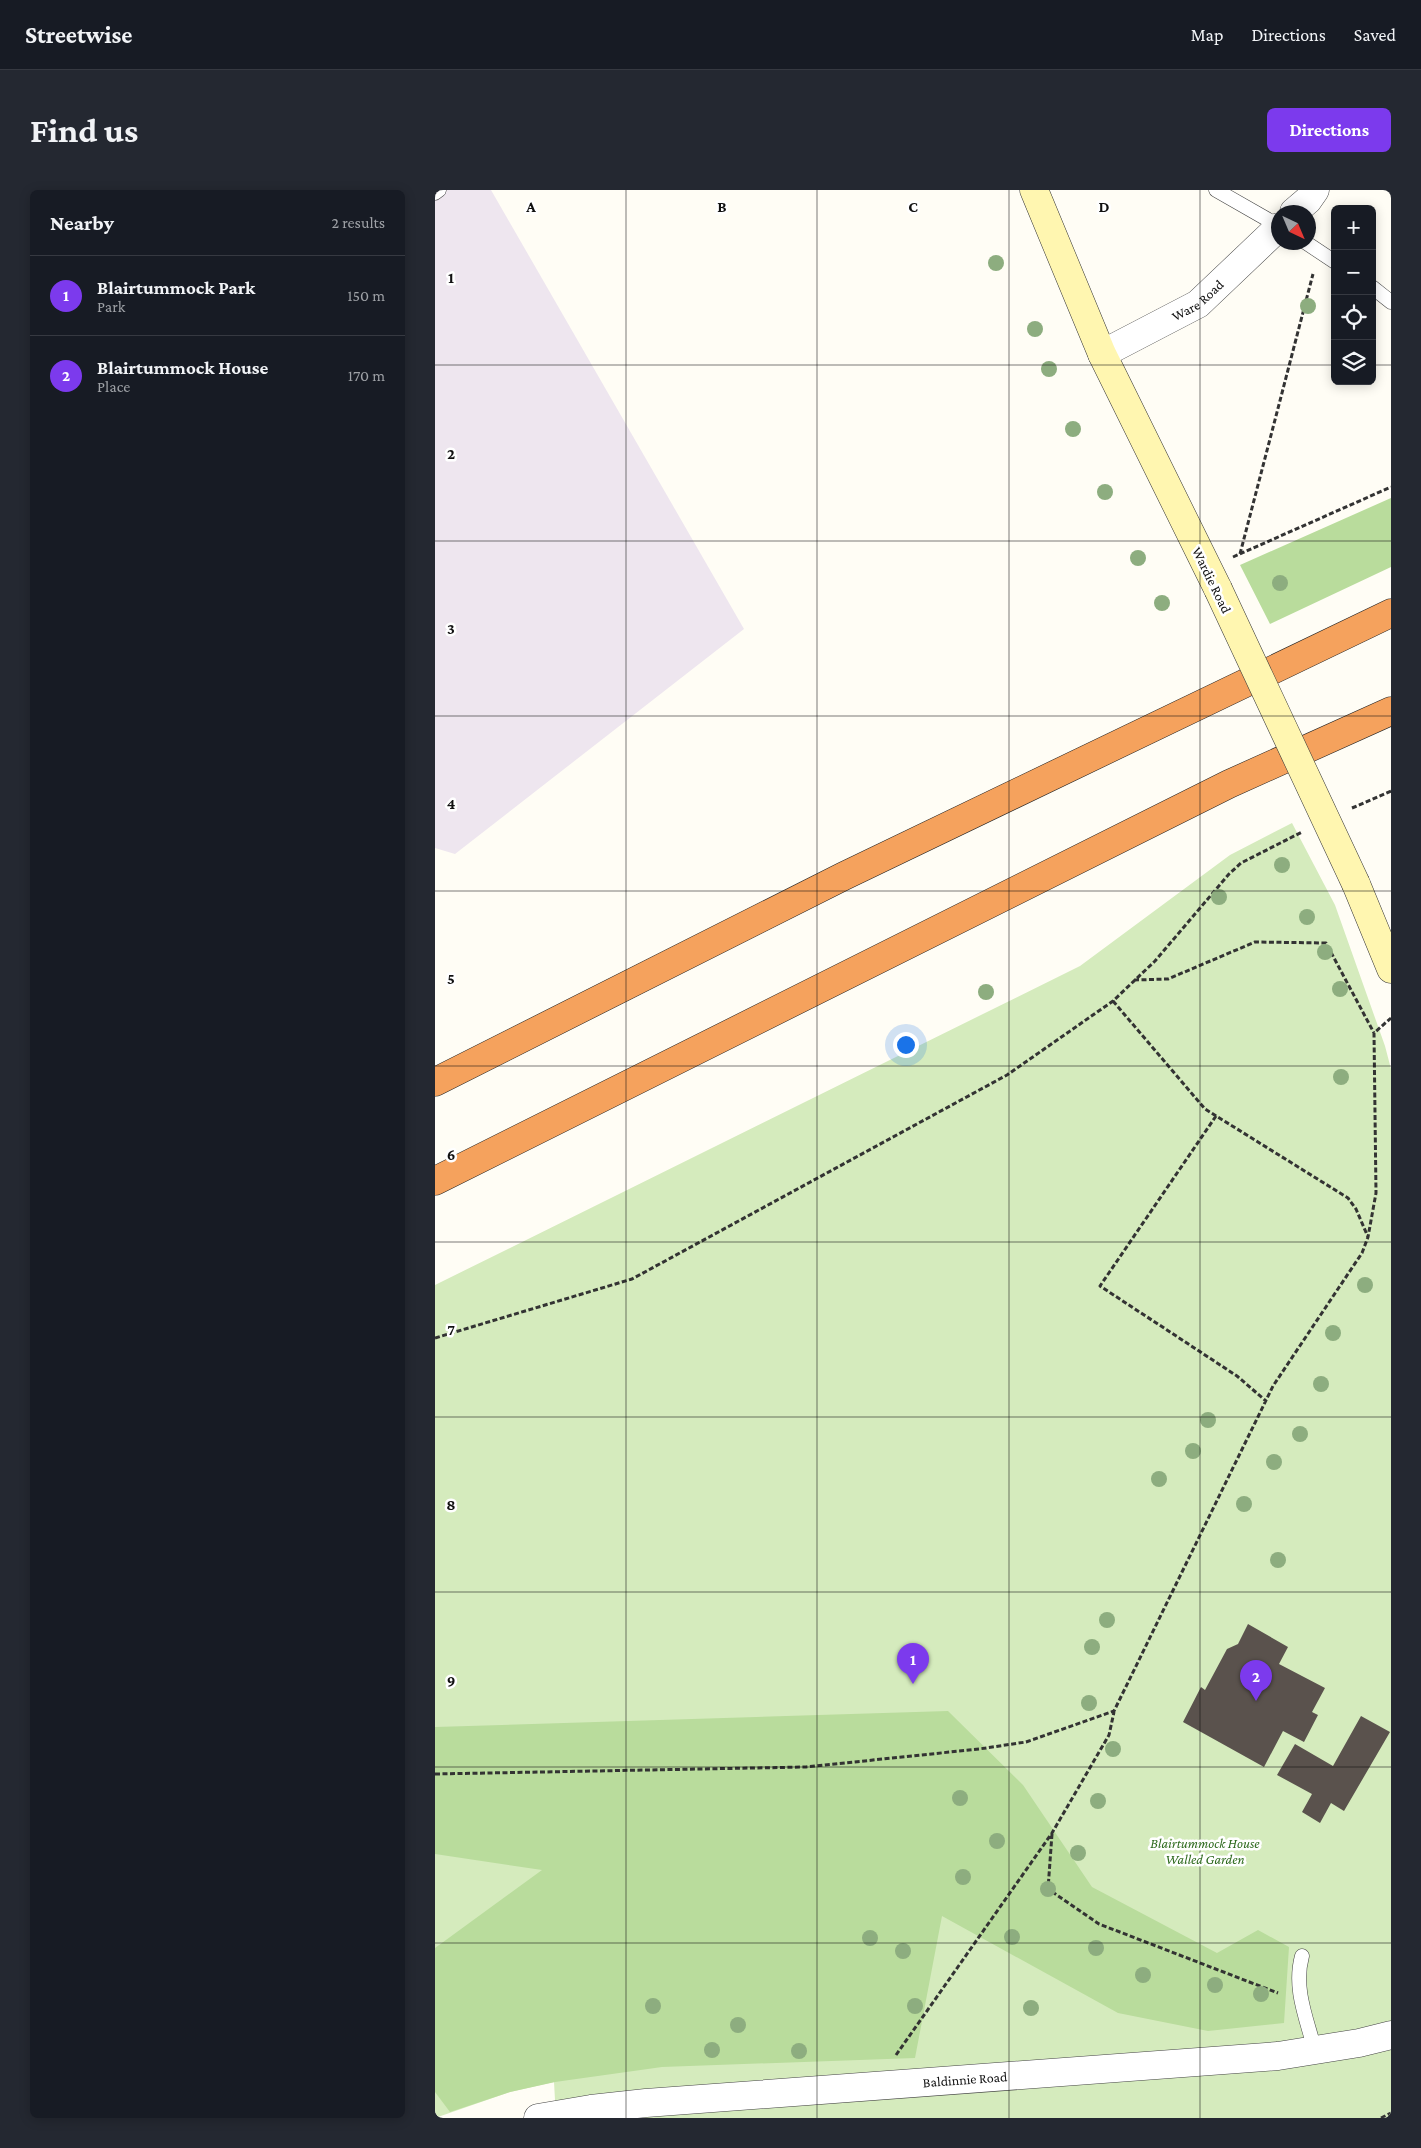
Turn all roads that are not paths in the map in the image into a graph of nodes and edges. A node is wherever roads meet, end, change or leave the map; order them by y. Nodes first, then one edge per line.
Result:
1 (439, 190) edge
2 (1034, 190) edge
3 (1216, 190) edge
4 (1315, 190) edge
5 (435, 193) edge
6 (1302, 205) edge
7 (1271, 221) edge
8 (1271, 234) edge
9 (1316, 250) edge
10 (1331, 260) edge
11 (1376, 291) edge
12 (1391, 302) edge
13 (1102, 354) junction
14 (1391, 613) edge
15 (1391, 711) edge
16 (1391, 969) edge
17 (435, 1082) edge
18 (435, 1181) edge
19 (1302, 1956) dead end
20 (1391, 2035) edge
21 (1315, 2051) junction
22 (538, 2118) edge

1 - 5 lane
2 - 13 street, Wardie Road
3 - 7 lane
4 - 6 street
8 - 13 street, Ware Road
9 - 10 lane
11 - 12 lane
13 - 16 street, Wardie Road, bridge
14 - 17 highway
15 - 18 highway
19 - 21 lane
20 - 21 street, Baldinnie Road
21 - 22 street, Baldinnie Road

